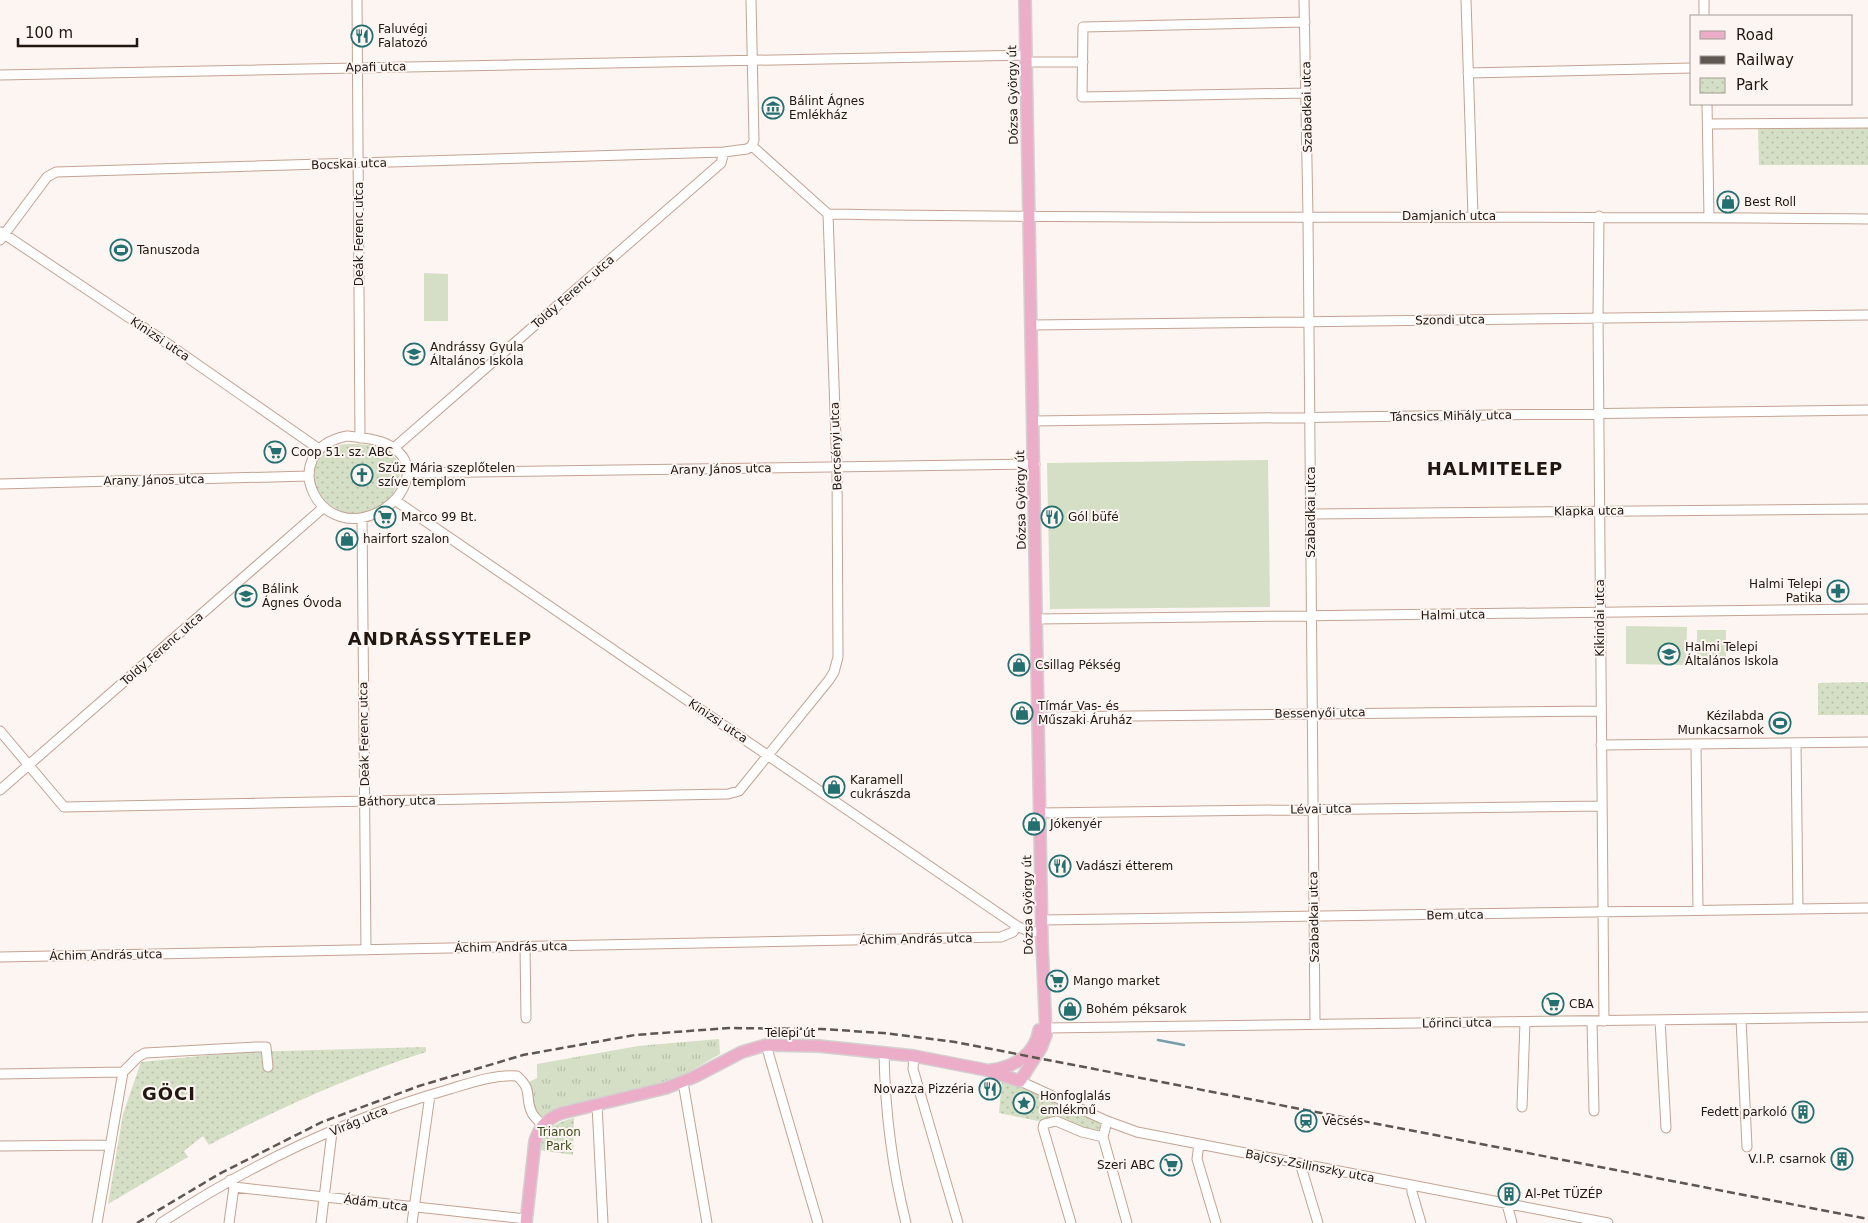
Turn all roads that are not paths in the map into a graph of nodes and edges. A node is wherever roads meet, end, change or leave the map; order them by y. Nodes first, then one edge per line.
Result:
1 (357, 0) edge
2 (751, 0) edge
3 (1024, 0) edge
4 (1304, 0) edge
5 (1466, 0) edge
6 (1704, 0) edge
7 (1704, 15) edge
8 (1305, 22) junction
9 (1026, 58) junction
10 (753, 59) junction
11 (1083, 62) junction
12 (358, 68) junction
13 (1690, 68) edge
14 (1468, 73) junction
15 (0, 75) edge
16 (1306, 93) junction
17 (1707, 105) edge
18 (1868, 123) edge
19 (1708, 124) junction
20 (752, 146) junction
21 (724, 152) junction
22 (358, 163) junction
23 (828, 214) junction
24 (1473, 216) junction
25 (1599, 216) junction
26 (1308, 217) junction
27 (1708, 217) junction
28 (1030, 218) junction
29 (1868, 219) edge
30 (2, 235) edge
31 (1868, 315) edge
32 (1598, 318) junction
33 (1309, 322) junction
34 (1032, 325) junction
35 (1868, 410) edge
36 (1598, 414) junction
37 (1310, 418) junction
38 (1034, 421) junction
39 (360, 438) junction
40 (394, 448) junction
41 (319, 449) junction
42 (1035, 464) junction
43 (837, 468) junction
44 (408, 473) junction
45 (309, 476) junction
46 (0, 484) edge
47 (396, 501) junction
48 (324, 507) junction
49 (1868, 509) edge
50 (1599, 511) junction
51 (1311, 514) junction
52 (362, 518) junction
53 (1868, 609) edge
54 (1600, 613) junction
55 (1311, 616) junction
56 (1037, 619) junction
57 (1601, 710) junction
58 (1312, 714) junction
59 (1039, 717) junction
60 (0, 732) edge
61 (1868, 742) edge
62 (1796, 743) junction
63 (1696, 744) junction
64 (1601, 745) junction
65 (768, 756) junction
66 (28, 766) junction
67 (0, 790) edge
68 (365, 802) junction
69 (1602, 806) junction
70 (1313, 809) junction
71 (1040, 813) junction
72 (1868, 908) edge
73 (1798, 909) junction
74 (1698, 910) junction
75 (1602, 913) junction
76 (1314, 916) junction
77 (1017, 926) junction
78 (1042, 926) junction
79 (526, 946) junction
80 (366, 950) junction
81 (0, 957) edge
82 (1044, 1000) junction
83 (1868, 1017) edge
84 (526, 1018) dead end
85 (1741, 1019) junction
86 (1660, 1020) junction
87 (1592, 1021) junction
88 (1604, 1021) junction
89 (1525, 1022) junction
90 (1315, 1024) junction
91 (1047, 1028) junction
92 (766, 1045) junction
93 (884, 1053) junction
94 (914, 1056) junction
95 (1018, 1063) junction
96 (268, 1067) dead end
97 (986, 1070) junction
98 (123, 1072) junction
99 (0, 1074) edge
100 (1020, 1081) junction
101 (683, 1082) junction
102 (430, 1095) junction
103 (597, 1105) junction
104 (1522, 1107) dead end
105 (1594, 1111) dead end
106 (1107, 1121) junction
107 (542, 1125) junction
108 (1666, 1128) dead end
109 (332, 1132) junction
110 (1103, 1137) junction
111 (1200, 1144) junction
112 (110, 1145) junction
113 (0, 1146) edge
114 (1747, 1147) dead end
115 (1300, 1164) junction
116 (232, 1183) junction
117 (1412, 1185) junction
118 (324, 1196) junction
119 (1507, 1204) junction
120 (414, 1207) junction
121 (526, 1221) edge
122 (97, 1223) edge
123 (161, 1223) edge
124 (229, 1223) edge
125 (321, 1223) edge
126 (412, 1223) edge
127 (603, 1223) edge
128 (707, 1223) edge
129 (818, 1223) edge
130 (906, 1223) edge
131 (958, 1223) edge
132 (1071, 1223) edge
133 (1127, 1223) edge
134 (1216, 1223) edge
135 (1318, 1223) edge
136 (1421, 1223) edge
137 (1512, 1223) edge
138 (1608, 1223) edge

1 - 12 street, Deák Ferenc utca
2 - 10 street
3 - 9 main road, Dózsa György út
4 - 8 street, Szabadkai utca
5 - 14 street
6 - 7 street
8 - 11 street
8 - 16 street, Szabadkai utca
9 - 10 street, Apafi utca
9 - 11 street, Apafi utca
9 - 28 main road, Dózsa György út
10 - 12 street, Apafi utca
10 - 20 street
11 - 16 street
12 - 15 street, Apafi utca
12 - 22 street, Deák Ferenc utca
13 - 14 street
14 - 24 street
16 - 26 street, Szabadkai utca
17 - 19 street
18 - 19 street
19 - 27 street
20 - 21 street
20 - 23 street
21 - 22 street, Bocskai utca
21 - 40 street, Toldy Ferenc utca
22 - 30 street, Bocskai utca
22 - 39 street, Deák Ferenc utca
23 - 28 street, Damjanich utca
23 - 43 street, Bercsényi utca
24 - 25 street, Damjanich utca
24 - 26 street, Damjanich utca
25 - 27 street, Damjanich utca
25 - 32 street, Kikindai utca
26 - 28 street, Damjanich utca
26 - 33 street, Szabadkai utca
27 - 29 street, Damjanich utca
28 - 34 main road, Dózsa György út
30 - 41 street, Kinizsi utca
31 - 32 street, Szondi utca
32 - 33 street, Szondi utca
32 - 36 street, Kikindai utca
33 - 34 street, Szondi utca
33 - 37 street, Szabadkai utca
34 - 38 main road, Dózsa György út
35 - 36 street, Táncsics Mihály utca
36 - 37 street, Táncsics Mihály utca
36 - 50 street, Kikindai utca
37 - 38 street, Táncsics Mihály utca
37 - 51 street, Szabadkai utca
38 - 42 main road, Dózsa György út
39 - 40 street
39 - 41 street
40 - 44 street
41 - 45 street
42 - 43 street, Arany János utca
42 - 56 main road, Dózsa György út
43 - 44 street, Arany János utca
43 - 65 street, Bercsényi utca
44 - 47 street
45 - 46 street, Arany János utca
45 - 48 street
47 - 52 street
47 - 65 street, Kinizsi utca
48 - 52 street
48 - 66 street, Toldy Ferenc utca
49 - 50 street, Klapka utca
50 - 51 street, Klapka utca
50 - 54 street, Kikindai utca
51 - 55 street, Szabadkai utca
52 - 68 street, Deák Ferenc utca
53 - 54 street, Halmi utca
54 - 55 street, Halmi utca
54 - 57 street, Kikindai utca
55 - 56 street, Halmi utca
55 - 58 street, Szabadkai utca
56 - 59 main road, Dózsa György út
57 - 58 street, Bessenyői utca
57 - 64 street, Kikindai utca
58 - 59 street, Bessenyői utca
58 - 70 street, Szabadkai utca
59 - 71 main road, Dózsa György út
60 - 66 street, Báthory utca
61 - 62 street
62 - 63 street
62 - 73 street
63 - 64 street
63 - 74 street
64 - 69 street, Kikindai utca
65 - 68 street, Báthory utca
65 - 77 street, Kinizsi utca
66 - 67 street, Toldy Ferenc utca
66 - 68 street, Báthory utca
68 - 80 street, Deák Ferenc utca
69 - 70 street, Lévai utca
69 - 75 street, Kikindai utca
70 - 71 street, Lévai utca
70 - 76 street, Szabadkai utca
71 - 78 main road, Dózsa György út
72 - 73 street, Bem utca
73 - 74 street, Bem utca
74 - 75 street, Bem utca
75 - 76 street, Bem utca
75 - 88 street, Kikindai utca
76 - 78 street, Bem utca
76 - 90 street, Szabadkai utca
77 - 78 street, Kinizsi utca
77 - 79 street, Áchim András utca
78 - 82 main road, Dózsa György út
79 - 80 street, Áchim András utca
79 - 84 street
80 - 81 street, Áchim András utca
82 - 91 main road, Dózsa György út
82 - 95 main road, Dózsa György út
83 - 85 street, Lőrinci utca
85 - 86 street, Lőrinci utca
85 - 114 street
86 - 88 street, Lőrinci utca
86 - 108 street
87 - 88 street, Lőrinci utca
87 - 89 street, Lőrinci utca
87 - 105 street
89 - 90 street, Lőrinci utca
89 - 104 street
90 - 91 street, Lőrinci utca
91 - 100 main road, Dózsa György út
92 - 93 main road, Telepi út
92 - 101 main road, Telepi út
92 - 129 street
93 - 94 main road, Telepi út
93 - 130 street
94 - 97 main road, Telepi út
94 - 131 street
95 - 97 main road
95 - 100 main road
96 - 98 street
97 - 100 main road, Telepi út
98 - 99 street
98 - 112 street
100 - 106 street, Bajcsy-Zsilinszky utca
101 - 103 main road, Telepi út
101 - 128 street
102 - 107 street, Virág utca
102 - 109 street, Virág utca
102 - 120 street
103 - 107 main road, Telepi út
103 - 127 street
106 - 110 street
106 - 111 street, Bajcsy-Zsilinszky utca
107 - 121 main road
109 - 116 street, Virág utca
109 - 118 street
110 - 132 street
110 - 133 street
111 - 115 street, Bajcsy-Zsilinszky utca
111 - 134 street
112 - 113 street
112 - 122 street
115 - 117 street, Bajcsy-Zsilinszky utca
115 - 135 street
116 - 118 street, Ádám utca
116 - 123 street, Virág utca
116 - 124 street
117 - 119 street, Bajcsy-Zsilinszky utca
117 - 136 street
118 - 120 street, Ádám utca
118 - 125 street
119 - 137 street
119 - 138 street, Bajcsy-Zsilinszky utca
120 - 121 street, Ádám utca
120 - 126 street

